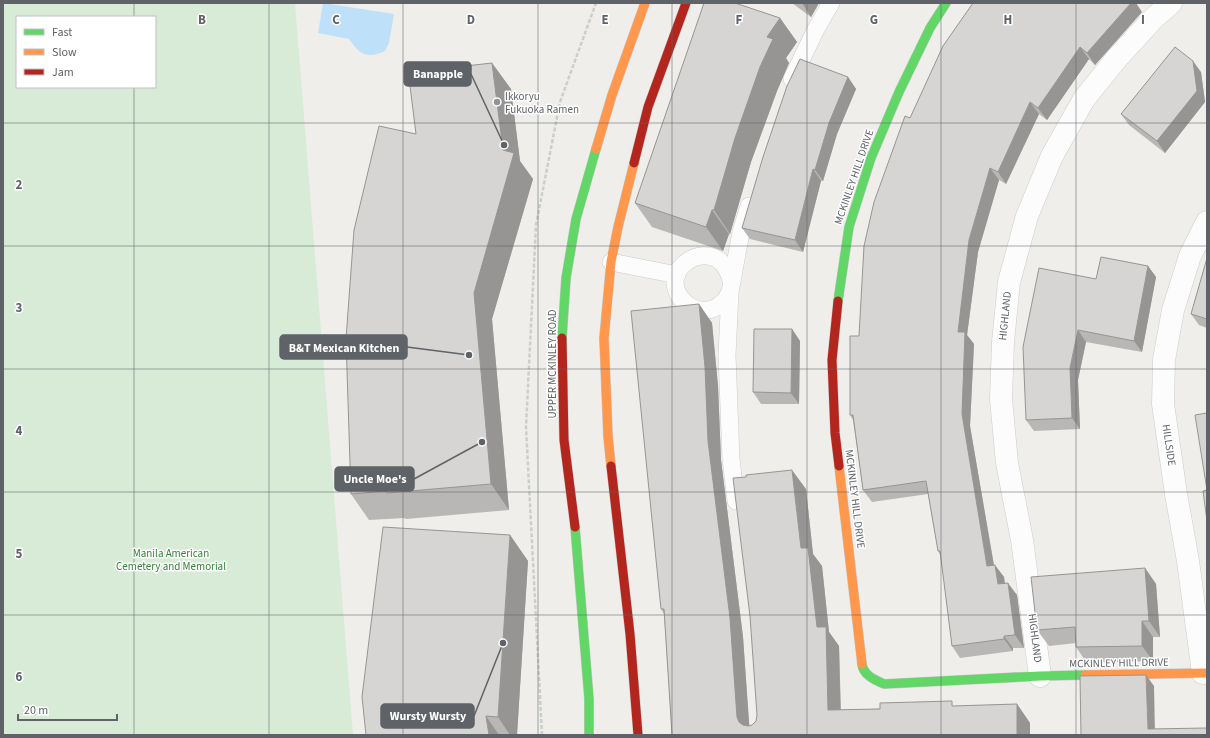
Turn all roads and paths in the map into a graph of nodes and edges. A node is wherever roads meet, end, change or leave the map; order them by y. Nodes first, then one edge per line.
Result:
1 (645, 3) edge
2 (686, 3) edge
3 (831, 3) edge
4 (946, 3) edge
5 (1171, 3) edge
6 (786, 94) edge
7 (752, 194) edge
8 (1207, 222) edge
9 (610, 265) junction
10 (676, 278) junction
11 (731, 286) junction
12 (738, 519) edge
13 (1205, 673) edge
14 (1040, 676) junction
15 (589, 735) edge
16 (638, 735) edge

1 - 15 main road, UPPER MCKINLEY ROAD
2 - 9 main road
3 - 6 lane
4 - 14 main road, MCKINLEY HILL DRIVE
5 - 14 street, HIGHLAND
7 - 11 lane
8 - 13 street, HILLSIDE
9 - 10 lane
9 - 16 main road
10 - 11 lane
10 - 11 lane
11 - 12 lane
13 - 14 main road, MCKINLEY HILL DRIVE

